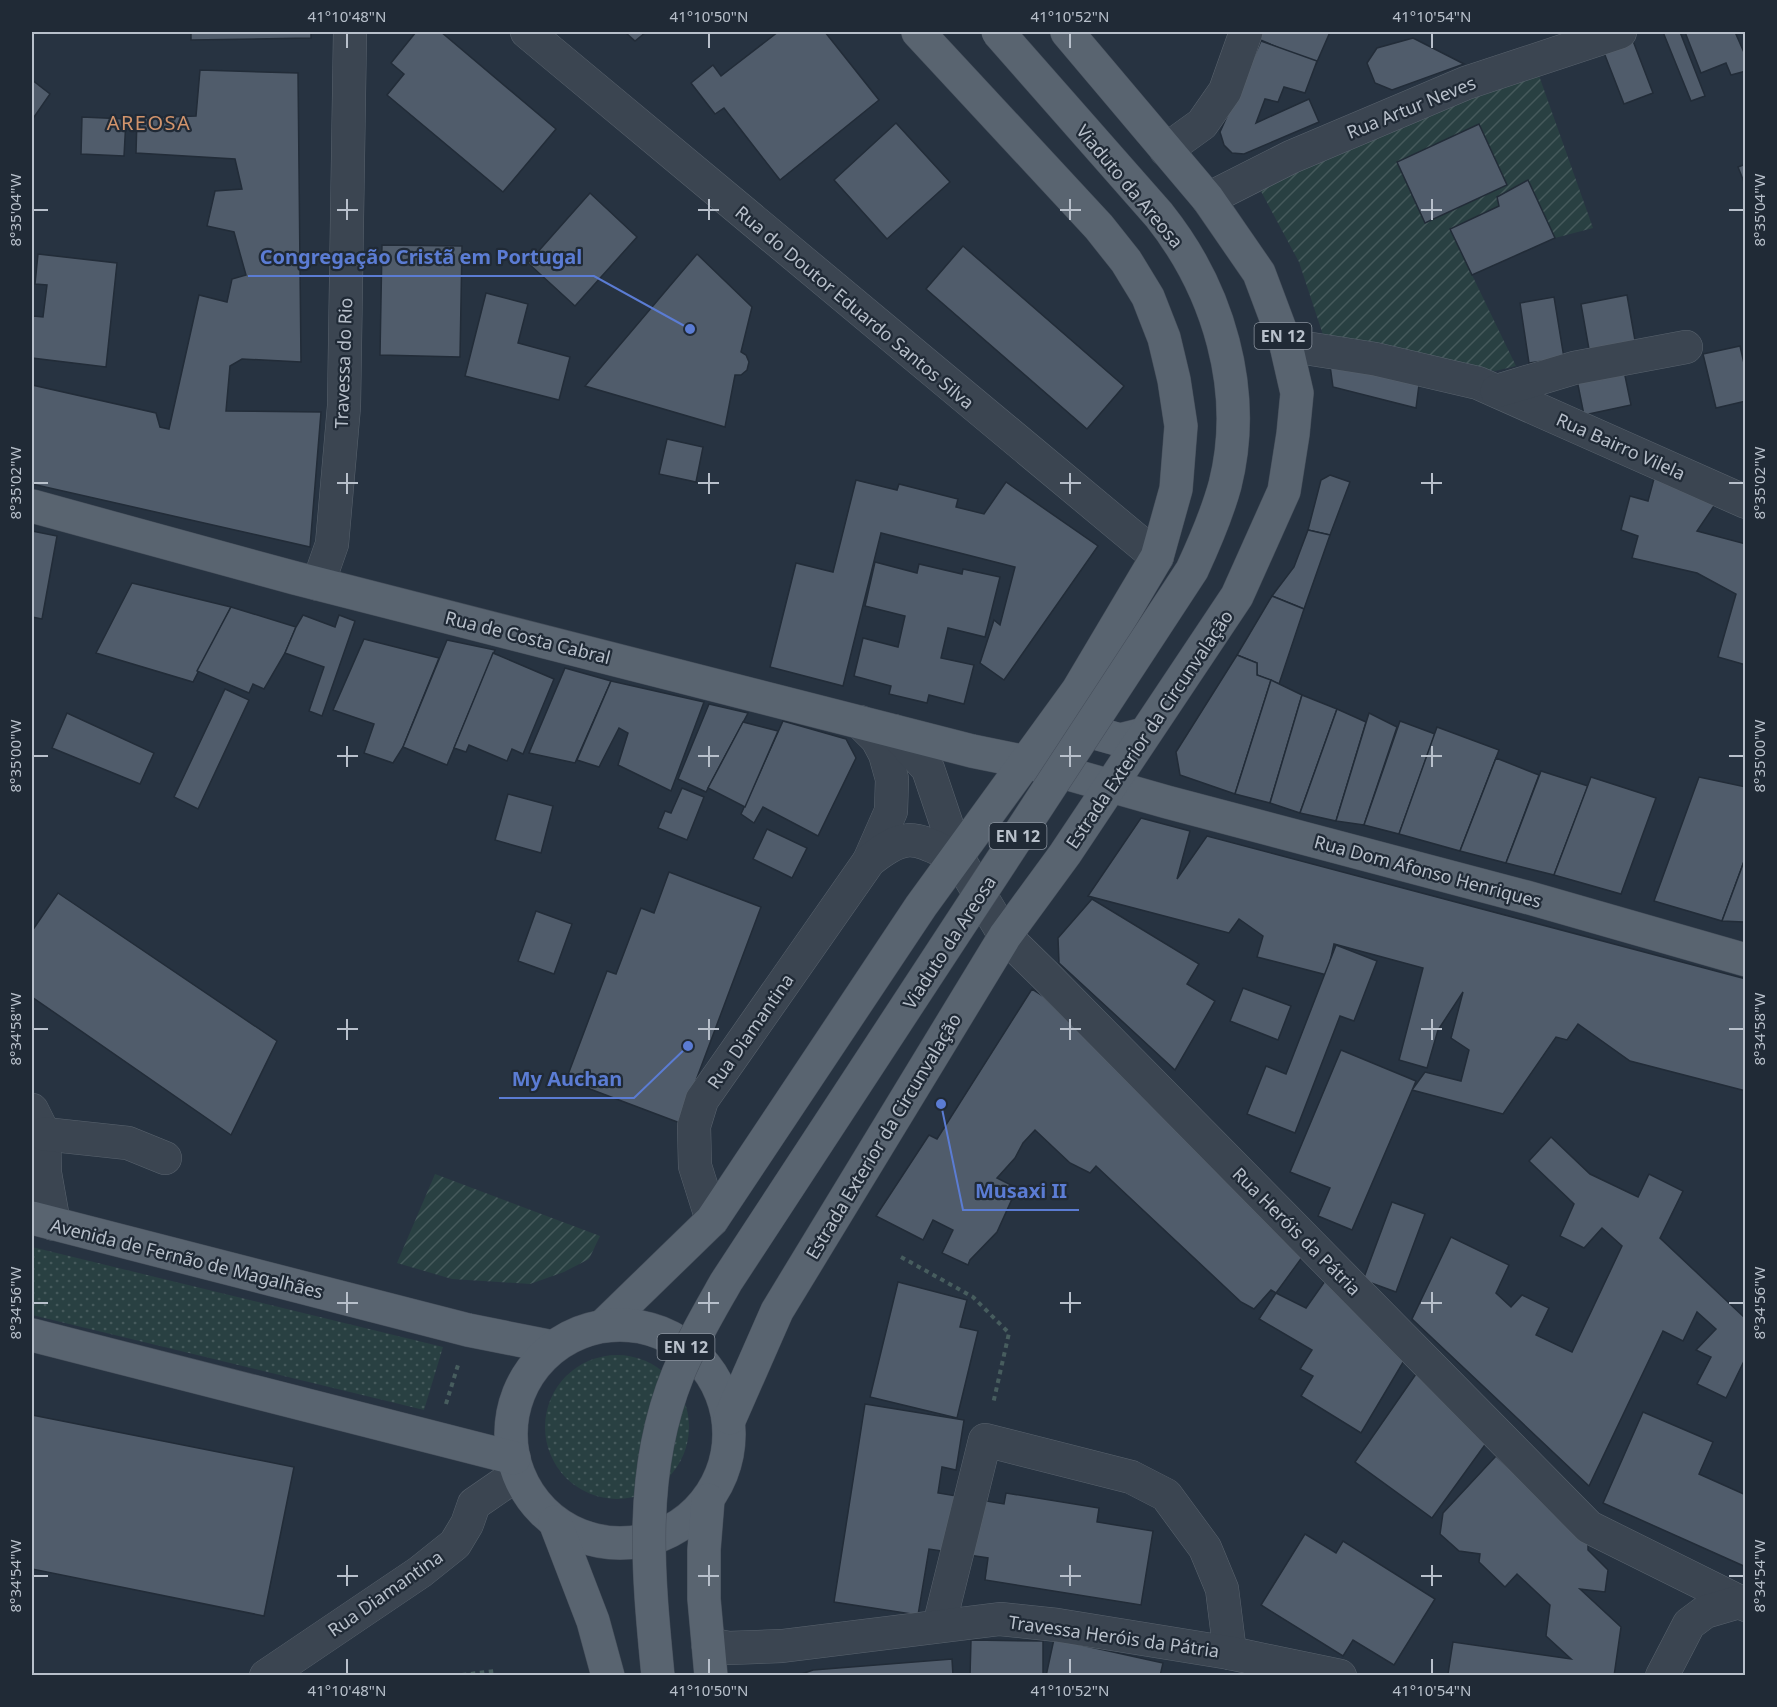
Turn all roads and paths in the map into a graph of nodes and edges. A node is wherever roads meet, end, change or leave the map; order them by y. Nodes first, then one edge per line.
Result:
1 (350, 32) edge
2 (527, 32) edge
3 (918, 32) edge
4 (998, 32) edge
5 (1067, 32) edge
6 (1246, 32) edge
7 (1620, 32) edge
8 (1166, 150) junction
9 (1208, 199) junction
10 (1286, 345) junction
11 (1686, 347) dead end
12 (1497, 391) junction
13 (1746, 502) edge
14 (32, 506) edge
15 (1157, 557) junction
16 (318, 584) junction
17 (1078, 690) junction
18 (860, 722) junction
19 (894, 731) junction
20 (1144, 734) junction
21 (1026, 762) junction
22 (1110, 785) junction
23 (958, 858) junction
24 (869, 861) junction
25 (1005, 936) junction
26 (1746, 960) edge
27 (36, 1129) edge
28 (165, 1158) dead end
29 (712, 1220) junction
30 (43, 1221) edge
31 (901, 1257) dead end
32 (605, 1324) junction
33 (32, 1335) edge
34 (553, 1347) junction
35 (460, 1358) dead end
36 (445, 1410) dead end
37 (730, 1418) junction
38 (986, 1440) junction
39 (515, 1466) junction
40 (708, 1500) junction
41 (555, 1521) junction
42 (1742, 1604) edge
43 (939, 1626) junction
44 (1230, 1653) junction
45 (710, 1660) edge
46 (495, 1671) dead end
47 (266, 1676) edge
48 (453, 1676) edge
49 (608, 1676) edge
50 (658, 1676) edge
51 (1340, 1676) edge
52 (1662, 1676) edge

1 - 16 street, Travessa do Rio
2 - 15 street, Rua do Doutor Eduardo Santos Silva
3 - 15 main road, EN 12
4 - 50 main road, Viaduto da Areosa / EN 12, bridge
5 - 8 main road, Estrada Exterior da Circunvalação / EN 12
6 - 8 street
7 - 9 street, Rua Artur Neves
8 - 9 main road, Estrada Exterior da Circunvalação / EN 12
9 - 10 main road, Estrada Exterior da Circunvalação / EN 12
10 - 12 street, Rua Bairro Vilela
10 - 20 main road, Estrada Exterior da Circunvalação / EN 12
11 - 12 street
12 - 13 street, Rua Bairro Vilela
14 - 16 main road, Rua de Costa Cabral
15 - 17 main road, EN 12
16 - 18 main road, Rua de Costa Cabral
17 - 20 main road
17 - 21 main road, EN 12
18 - 19 main road, Rua de Costa Cabral
18 - 24 street, Rua Diamantina
19 - 21 main road, Rua de Costa Cabral
19 - 23 street, Rua Heróis da Pátria
20 - 22 main road, Estrada Exterior da Circunvalação / EN 12
21 - 22 main road, Rua Dom Afonso Henriques
21 - 23 main road, EN 12
22 - 25 main road, Estrada Exterior da Circunvalação / EN 12
22 - 26 main road, Rua Dom Afonso Henriques
23 - 24 street, Rua Diamantina
23 - 25 street, Rua Heróis da Pátria
23 - 29 main road, EN 12
24 - 29 street, Rua Diamantina
25 - 37 main road, Estrada Exterior da Circunvalação / EN 12
25 - 42 street, Rua Heróis da Pátria
27 - 28 street
27 - 30 street
29 - 32 main road, EN 12
30 - 34 main road, Avenida de Fernão de Magalhães
31 - 38 path
32 - 34 main road, EN 12
32 - 37 main road, EN 12
33 - 39 main road
34 - 39 main road, EN 12
35 - 36 path
37 - 40 main road, EN 12
38 - 43 street
38 - 44 street
39 - 41 main road, EN 12
39 - 47 street, Rua Diamantina
40 - 41 main road, EN 12
40 - 45 main road, EN 12
41 - 49 main road, EN 12
42 - 52 street
43 - 44 street, Travessa Heróis da Pátria
43 - 45 street, Travessa Heróis da Pátria
44 - 51 street, Travessa Heróis da Pátria
46 - 48 path

